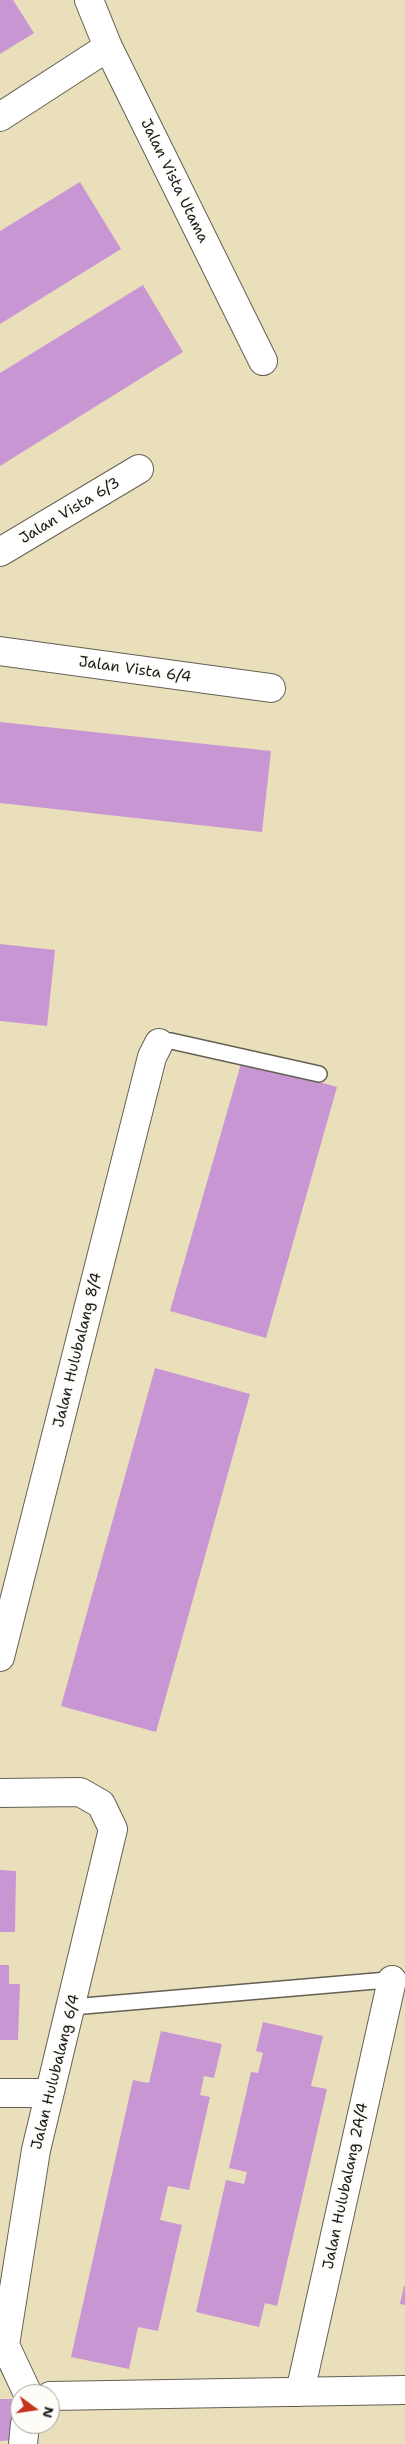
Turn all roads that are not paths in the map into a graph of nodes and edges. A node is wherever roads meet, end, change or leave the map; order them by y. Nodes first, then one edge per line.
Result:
1 (89, 0) edge
2 (108, 48) junction
3 (0, 117) edge
4 (263, 361) dead end
5 (139, 469) dead end
6 (0, 552) edge
7 (0, 651) edge
8 (270, 688) dead end
9 (159, 1043) joint
10 (319, 1074) dead end
11 (0, 1657) edge
12 (0, 1793) edge
13 (398, 1979) edge
14 (72, 2007) junction
15 (0, 2093) edge
16 (48, 2093) junction
17 (2, 2347) edge
18 (22, 2384) edge
19 (405, 2390) edge
20 (300, 2392) junction
21 (60, 2396) edge

1 - 2 street, Jalan Vista Utama
2 - 3 street
2 - 4 street, Jalan Vista Utama
5 - 6 street, Jalan Vista 6/3
7 - 8 street, Jalan Vista 6/4
9 - 10 lane
9 - 11 street, Jalan Hulubalang 8/4
12 - 14 street, Jalan Hulubalang 6/4
13 - 14 lane
13 - 20 street, Jalan Hulubalang 2A/4
14 - 16 street, Jalan Hulubalang 6/4
15 - 16 street
16 - 17 street, Jalan Hulubalang 6/4
17 - 18 street
19 - 20 street
20 - 21 street

